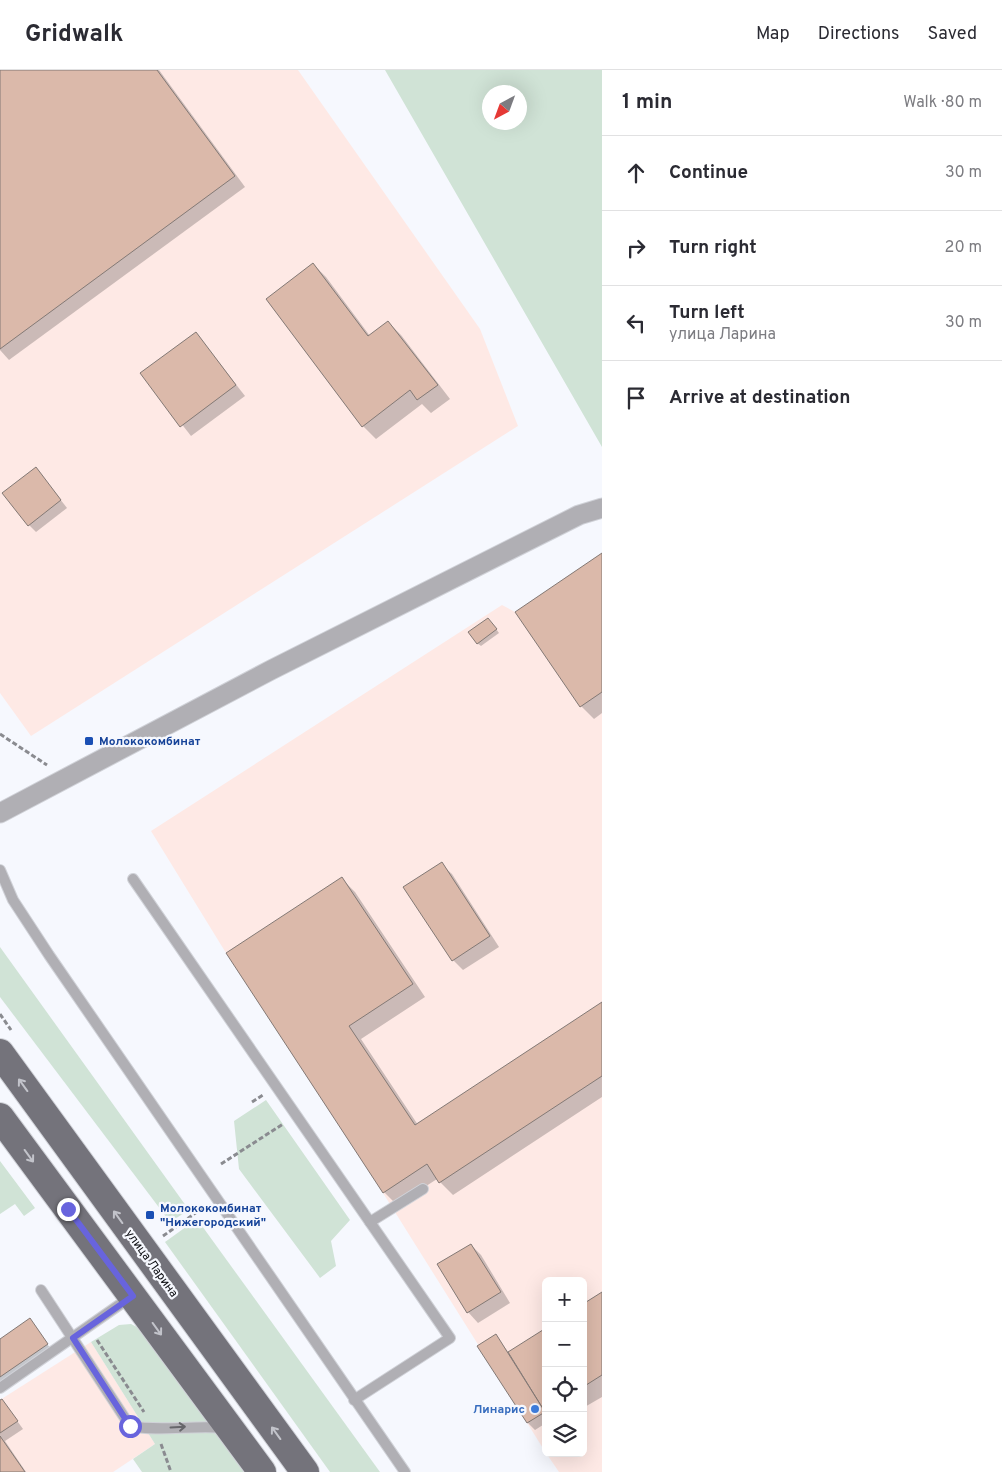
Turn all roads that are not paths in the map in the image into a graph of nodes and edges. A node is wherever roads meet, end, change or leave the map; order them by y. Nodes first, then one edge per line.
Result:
1 (602, 508) edge
2 (0, 813) edge
3 (0, 870) edge
4 (133, 879) dead end
5 (0, 1053) edge
6 (0, 1117) edge
7 (423, 1189) dead end
8 (370, 1222) junction
9 (40, 1290) dead end
10 (133, 1296) junction
11 (73, 1338) junction
12 (0, 1388) edge
13 (354, 1400) junction
14 (230, 1428) junction
15 (262, 1472) edge
16 (305, 1472) edge
17 (405, 1472) edge

1 - 2 street
3 - 13 lane
4 - 8 lane
16 -> 5 main road, улица Ларина
6 -> 10 main road
7 - 8 lane
8 - 13 lane
9 - 11 lane
10 - 11 lane
10 -> 14 main road
11 - 12 lane
11 -> 14 lane
13 - 17 lane
14 - 15 main road

